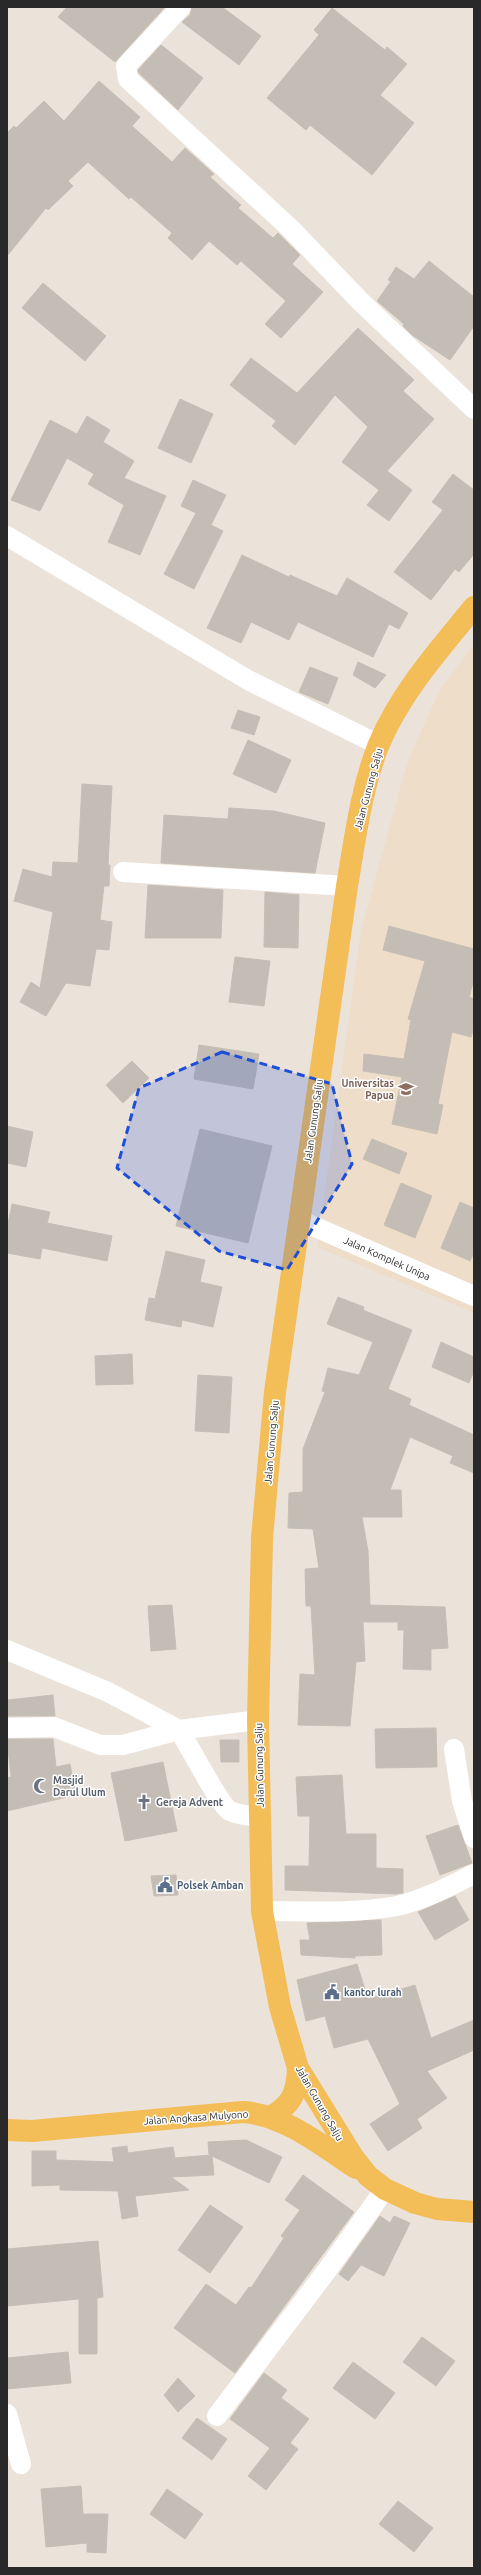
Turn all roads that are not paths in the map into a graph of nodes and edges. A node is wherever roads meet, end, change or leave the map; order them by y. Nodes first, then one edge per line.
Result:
1 (181, 7) edge
2 (474, 409) edge
3 (7, 536) edge
4 (474, 607) edge
5 (379, 745) junction
6 (123, 872) dead end
7 (347, 886) junction
8 (299, 1220) junction
9 (474, 1296) edge
10 (7, 1650) edge
11 (258, 1720) junction
12 (7, 1728) edge
13 (179, 1730) junction
14 (454, 1749) dead end
15 (260, 1818) junction
16 (474, 1838) edge
17 (474, 1874) edge
18 (262, 1912) junction
19 (298, 2068) junction
20 (270, 2117) junction
21 (7, 2130) edge
22 (376, 2182) junction
23 (474, 2212) edge
24 (7, 2414) edge
25 (217, 2416) dead end
26 (21, 2464) dead end

1 - 2 street
3 - 5 street
4 - 5 main road, Jalan Gunung Salju
5 - 7 main road, Jalan Gunung Salju
6 - 7 street
7 - 8 main road, Jalan Gunung Salju
8 - 9 street, Jalan Komplek Unipa
8 - 11 main road, Jalan Gunung Salju
10 - 13 street
11 - 13 street
11 - 15 main road, Jalan Gunung Salju
12 - 13 street
13 - 15 street
14 - 16 street
15 - 18 main road, Jalan Gunung Salju
17 - 18 street
18 - 19 main road, Jalan Gunung Salju
19 - 20 main road
19 - 22 main road, Jalan Gunung Salju
20 - 21 main road, Jalan Angkasa Mulyono
20 - 22 main road, Jalan Angkasa Mulyono
22 - 23 main road, Jalan Gunung Salju
22 - 25 street
24 - 26 street

